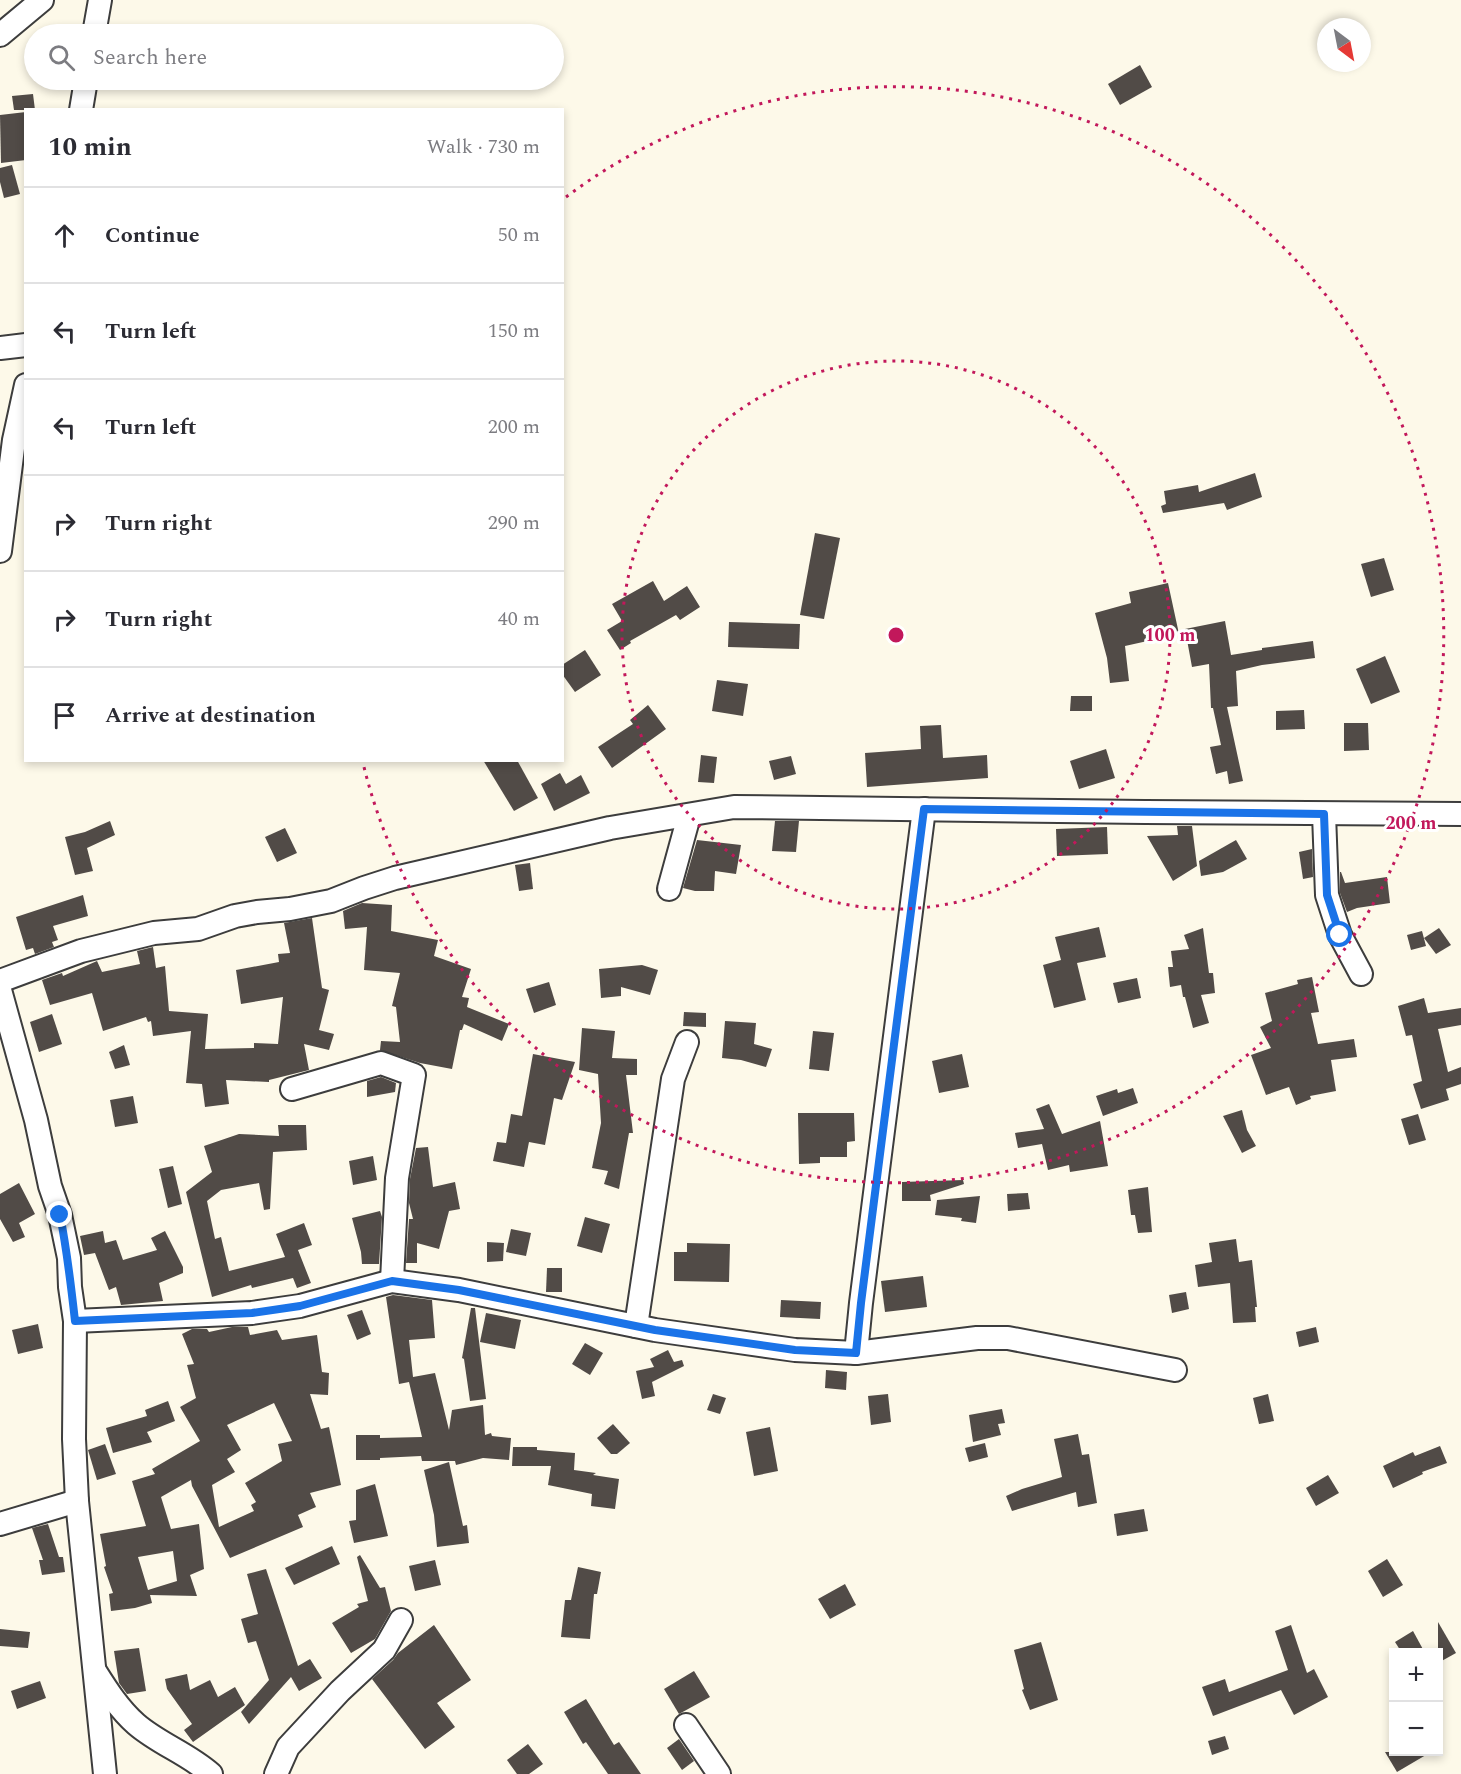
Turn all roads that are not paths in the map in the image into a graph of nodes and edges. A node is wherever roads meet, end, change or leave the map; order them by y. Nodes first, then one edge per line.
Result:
1 (42, 0) edge
2 (100, 0) edge
3 (96, 24) edge
4 (0, 35) edge
5 (84, 90) edge
6 (81, 108) edge
7 (24, 345) edge
8 (0, 348) edge
9 (24, 394) edge
10 (0, 551) edge
11 (924, 809) junction
12 (1324, 814) junction
13 (1461, 814) edge
14 (689, 816) junction
15 (669, 889) dead end
16 (1362, 974) dead end
17 (0, 981) edge
18 (0, 990) edge
19 (687, 1042) dead end
20 (292, 1089) dead end
21 (392, 1281) junction
22 (75, 1321) junction
23 (636, 1326) junction
24 (856, 1353) junction
25 (1175, 1371) dead end
26 (77, 1501) junction
27 (0, 1524) edge
28 (401, 1620) dead end
29 (93, 1669) junction
30 (686, 1725) dead end
31 (105, 1774) edge
32 (211, 1774) edge
33 (276, 1774) edge
34 (719, 1774) edge

1 - 4 street
2 - 3 street
5 - 6 street
7 - 8 street
9 - 10 street
11 - 12 street
11 - 14 street
11 - 24 street
12 - 13 street
12 - 16 street
14 - 15 street
14 - 17 street
18 - 22 street
19 - 23 street
20 - 21 street
21 - 22 street
21 - 23 street
22 - 26 street
23 - 24 street
24 - 25 street
26 - 27 street
26 - 29 street
28 - 33 street
29 - 31 street
29 - 32 street
30 - 34 street

